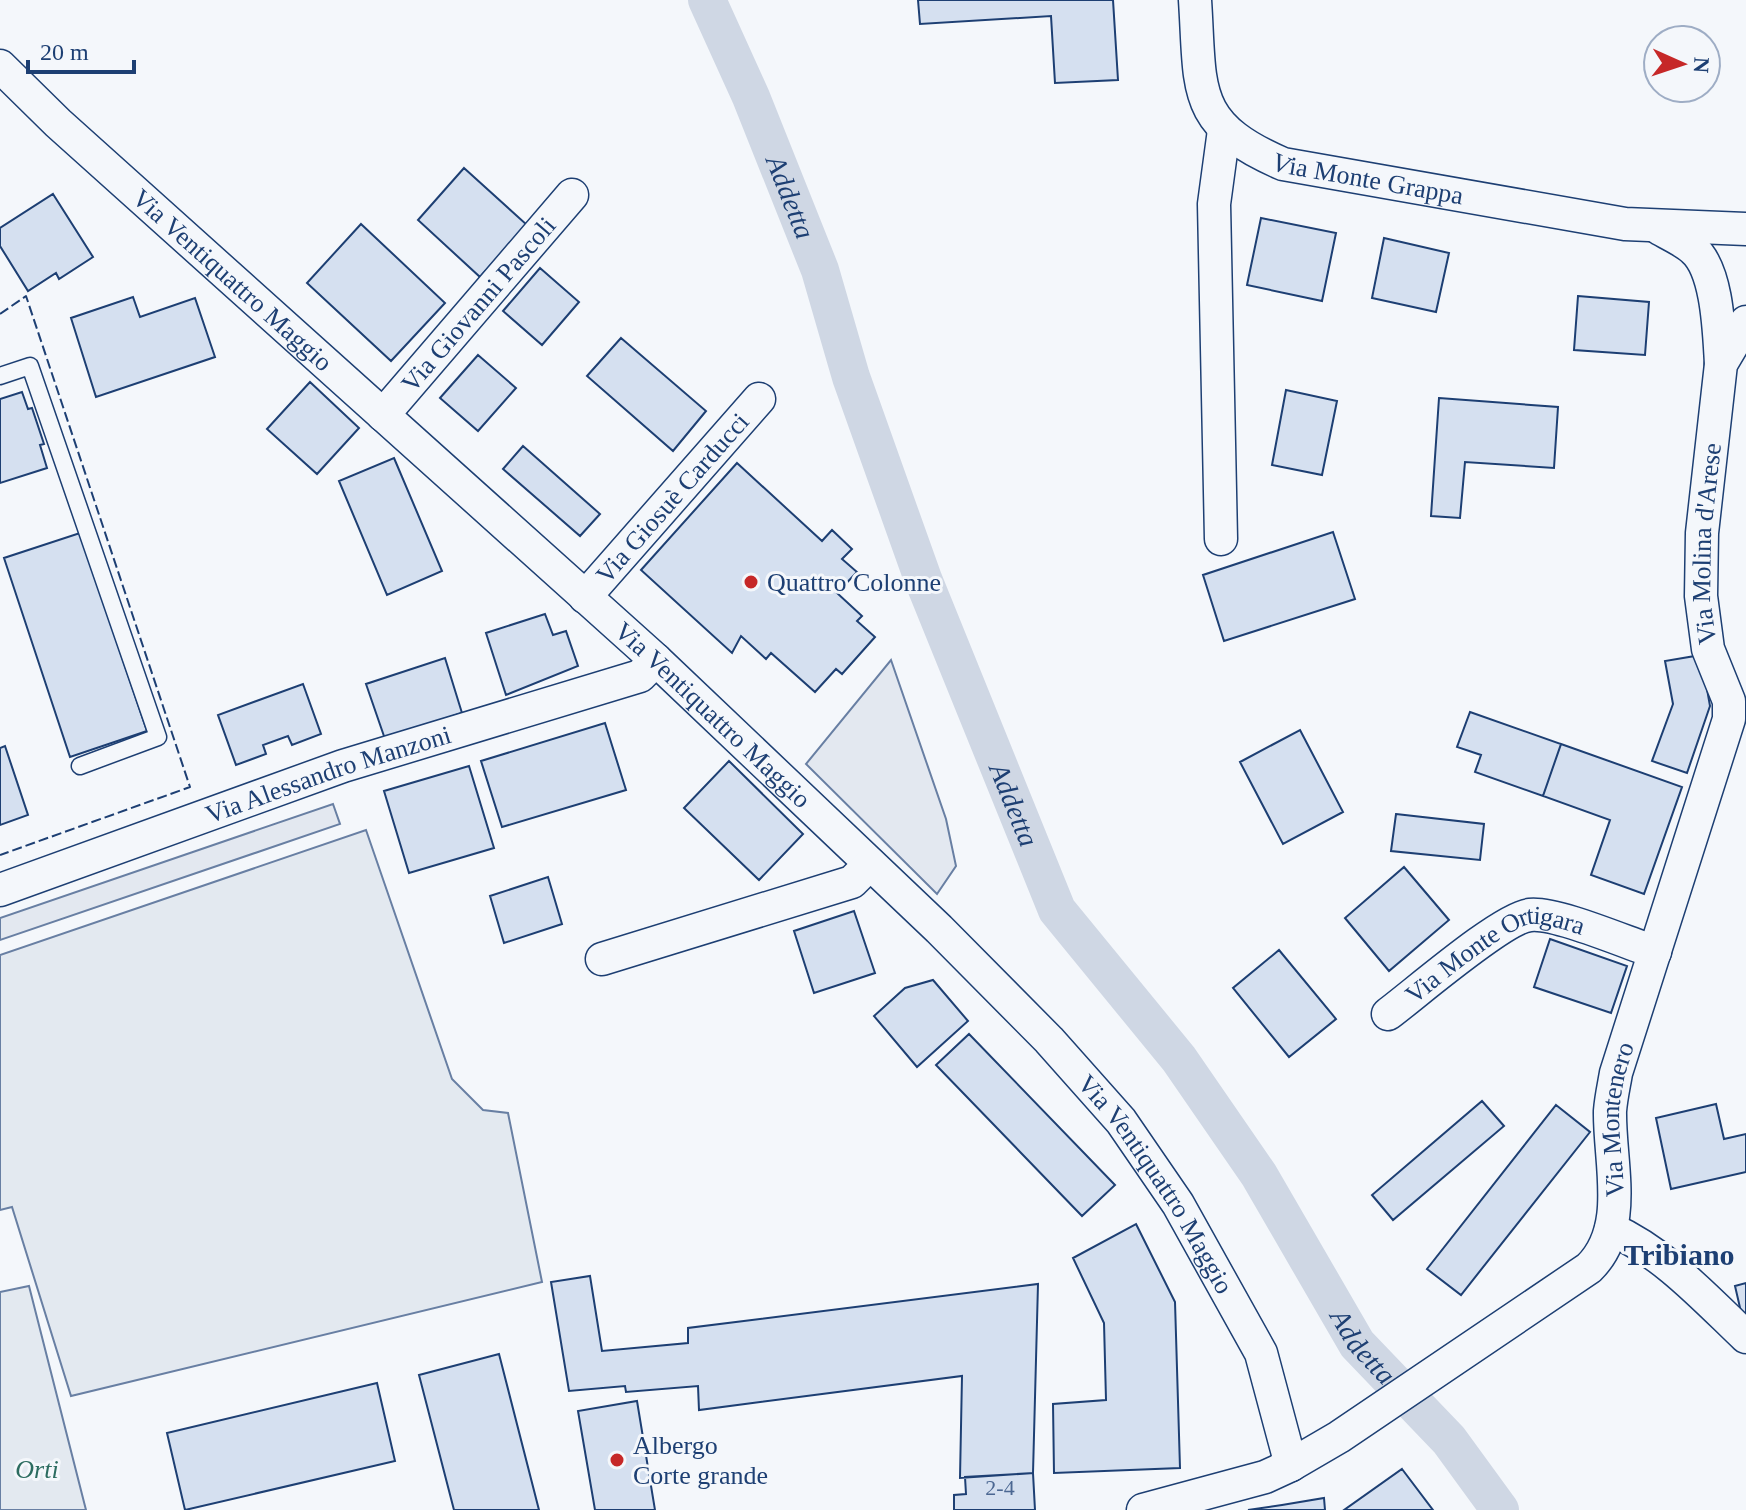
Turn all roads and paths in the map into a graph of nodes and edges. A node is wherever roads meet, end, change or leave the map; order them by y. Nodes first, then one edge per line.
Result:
1 (1195, 0) edge
2 (0, 66) edge
3 (1224, 130) junction
4 (572, 195) dead end
5 (1658, 228) junction
6 (1746, 229) edge
7 (1746, 322) edge
8 (1721, 364) junction
9 (0, 376) edge
10 (759, 399) dead end
11 (383, 415) junction
12 (1221, 539) dead end
13 (585, 597) junction
14 (656, 660) junction
15 (80, 766) dead end
16 (1714, 766) joint
17 (870, 864) junction
18 (0, 890) edge
19 (1655, 952) junction
20 (602, 959) dead end
21 (1388, 1014) dead end
22 (1611, 1229) junction
23 (1746, 1337) edge
24 (1291, 1465) junction
25 (1143, 1510) edge

1 - 3 street, Via Monte Grappa
2 - 11 street, Via Ventiquattro Maggio
3 - 5 street, Via Monte Grappa
3 - 12 street
4 - 11 street, Via Giovanni Pascoli
5 - 6 street
5 - 8 street
7 - 8 street, Via Molina d'Arese
8 - 16 street, Via Molina d'Arese
9 - 15 lane
10 - 13 street, Via Giosuè Carducci
11 - 13 street, Via Ventiquattro Maggio
13 - 14 street, Via Ventiquattro Maggio
14 - 17 street, Via Ventiquattro Maggio
14 - 18 street, Via Alessandro Manzoni
16 - 19 street, Via Montenero
17 - 20 street
17 - 24 street, Via Ventiquattro Maggio
19 - 21 street, Via Monte Ortigara
19 - 22 street, Via Montenero
22 - 23 street
22 - 24 street, Via Montenero
24 - 25 street, Via Montenero

